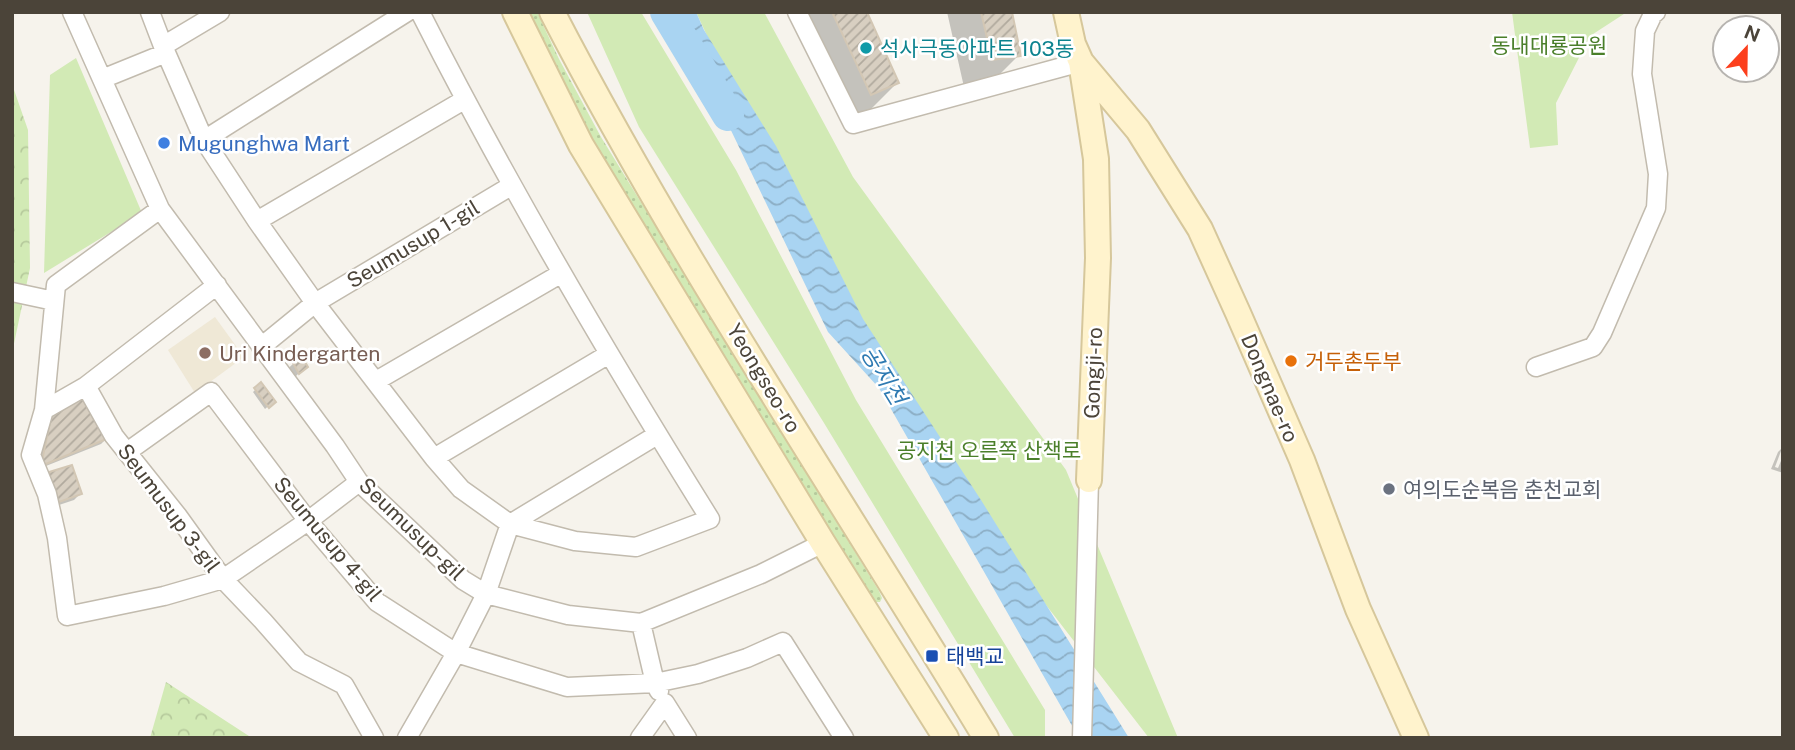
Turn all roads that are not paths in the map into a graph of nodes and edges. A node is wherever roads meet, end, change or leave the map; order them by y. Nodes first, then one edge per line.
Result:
1 (72, 12) edge
2 (150, 12) edge
3 (220, 12) edge
4 (407, 12) edge
5 (420, 12) edge
6 (515, 12) edge
7 (552, 12) edge
8 (797, 12) edge
9 (1066, 12) edge
10 (1656, 12) edge
11 (164, 50) junction
12 (1081, 62) junction
13 (102, 79) junction
14 (464, 100) junction
15 (204, 140) junction
16 (511, 186) junction
17 (160, 209) junction
18 (257, 220) junction
19 (562, 273) junction
20 (217, 285) junction
21 (12, 292) edge
22 (54, 301) junction
23 (315, 303) junction
24 (261, 347) junction
25 (609, 354) junction
26 (1536, 367) dead end
27 (376, 381) junction
28 (86, 386) junction
29 (44, 410) junction
30 (657, 435) junction
31 (127, 452) junction
32 (434, 458) junction
33 (1089, 480) joint
34 (359, 482) junction
35 (308, 521) junction
36 (510, 524) junction
37 (823, 543) junction
38 (223, 579) junction
39 (486, 594) junction
40 (641, 623) junction
41 (456, 653) junction
42 (655, 683) junction
43 (664, 703) junction
44 (374, 738) edge
45 (407, 738) edge
46 (640, 738) edge
47 (687, 738) edge
48 (844, 738) edge
49 (946, 738) edge
50 (986, 738) edge
51 (1082, 738) edge
52 (1416, 738) edge

1 - 13 street, Seumusup-gil
2 - 11 street
3 - 11 street
4 - 15 street
5 - 14 street
6 - 37 street, Yeongseo-ro
7 - 50 street, Yeongseo-ro
8 - 12 street
9 - 12 street, Gongji-ro
10 - 26 street
11 - 13 street
11 - 15 street
12 - 33 street, Gongji-ro
12 - 52 street, Dongnae-ro
13 - 17 street, Seumusup-gil
14 - 16 street
14 - 18 street
15 - 18 street
16 - 19 street
16 - 23 street, Seumusup 1-gil
17 - 20 street, Seumusup-gil
17 - 22 street
18 - 23 street
19 - 25 street
19 - 27 street
20 - 24 street, Seumusup-gil
20 - 28 street
21 - 22 street
22 - 29 street
23 - 24 street, Seumusup 1-gil
23 - 27 street
24 - 34 street, Seumusup-gil
25 - 30 street
25 - 32 street
27 - 32 street
28 - 29 street
28 - 31 street, Seumusup 3-gil
29 - 38 street
30 - 36 street
30 - 36 street
31 - 35 street, Seumusup 4-gil
31 - 38 street, Seumusup 3-gil
32 - 36 street
33 - 51 street, Gongji-ro
34 - 35 street
34 - 39 street, Seumusup-gil
35 - 38 street
35 - 41 street, Seumusup 4-gil
36 - 39 street
37 - 40 street, Seumusup-gil
37 - 49 street, Yeongseo-ro
38 - 44 street, Seumusup 3-gil
39 - 40 street, Seumusup-gil
39 - 41 street
40 - 42 street
41 - 42 street, Seumusup 4-gil
41 - 45 street
42 - 43 street
42 - 48 street, Seumusup 4-gil
43 - 46 street
43 - 47 street

